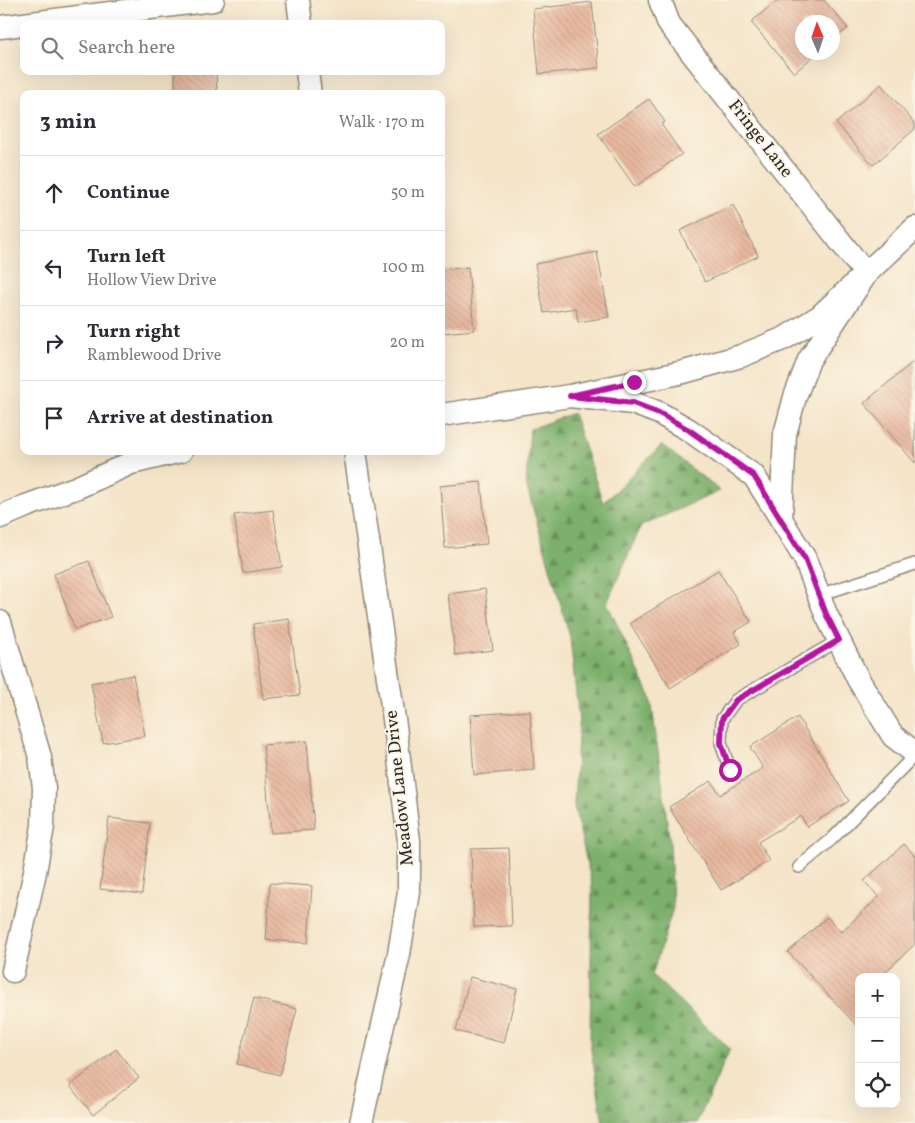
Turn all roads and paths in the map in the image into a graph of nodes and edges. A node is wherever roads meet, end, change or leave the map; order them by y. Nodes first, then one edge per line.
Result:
1 (213, 0) edge
2 (298, 0) edge
3 (660, 0) edge
4 (49, 20) edge
5 (300, 20) edge
6 (20, 24) edge
7 (0, 26) edge
8 (308, 75) edge
9 (309, 90) edge
10 (915, 228) edge
11 (866, 274) junction
12 (570, 396) junction
13 (445, 414) edge
14 (166, 455) edge
15 (356, 455) edge
16 (0, 517) edge
17 (781, 519) junction
18 (915, 564) edge
19 (819, 595) junction
20 (0, 622) edge
21 (839, 640) junction
22 (914, 750) edge
23 (730, 770) dead end
24 (799, 868) dead end
25 (13, 971) dead end
26 (361, 1123) edge

1 - 4 street
2 - 5 street
3 - 11 street, Fringe Lane
6 - 7 street
8 - 9 street
10 - 11 street
11 - 12 street
11 - 17 street
12 - 13 street
12 - 17 street
14 - 16 street
15 - 26 street, Meadow Lane Drive
17 - 19 street
18 - 19 lane
19 - 21 street
20 - 25 street
21 - 22 street
21 - 23 lane
22 - 24 lane

